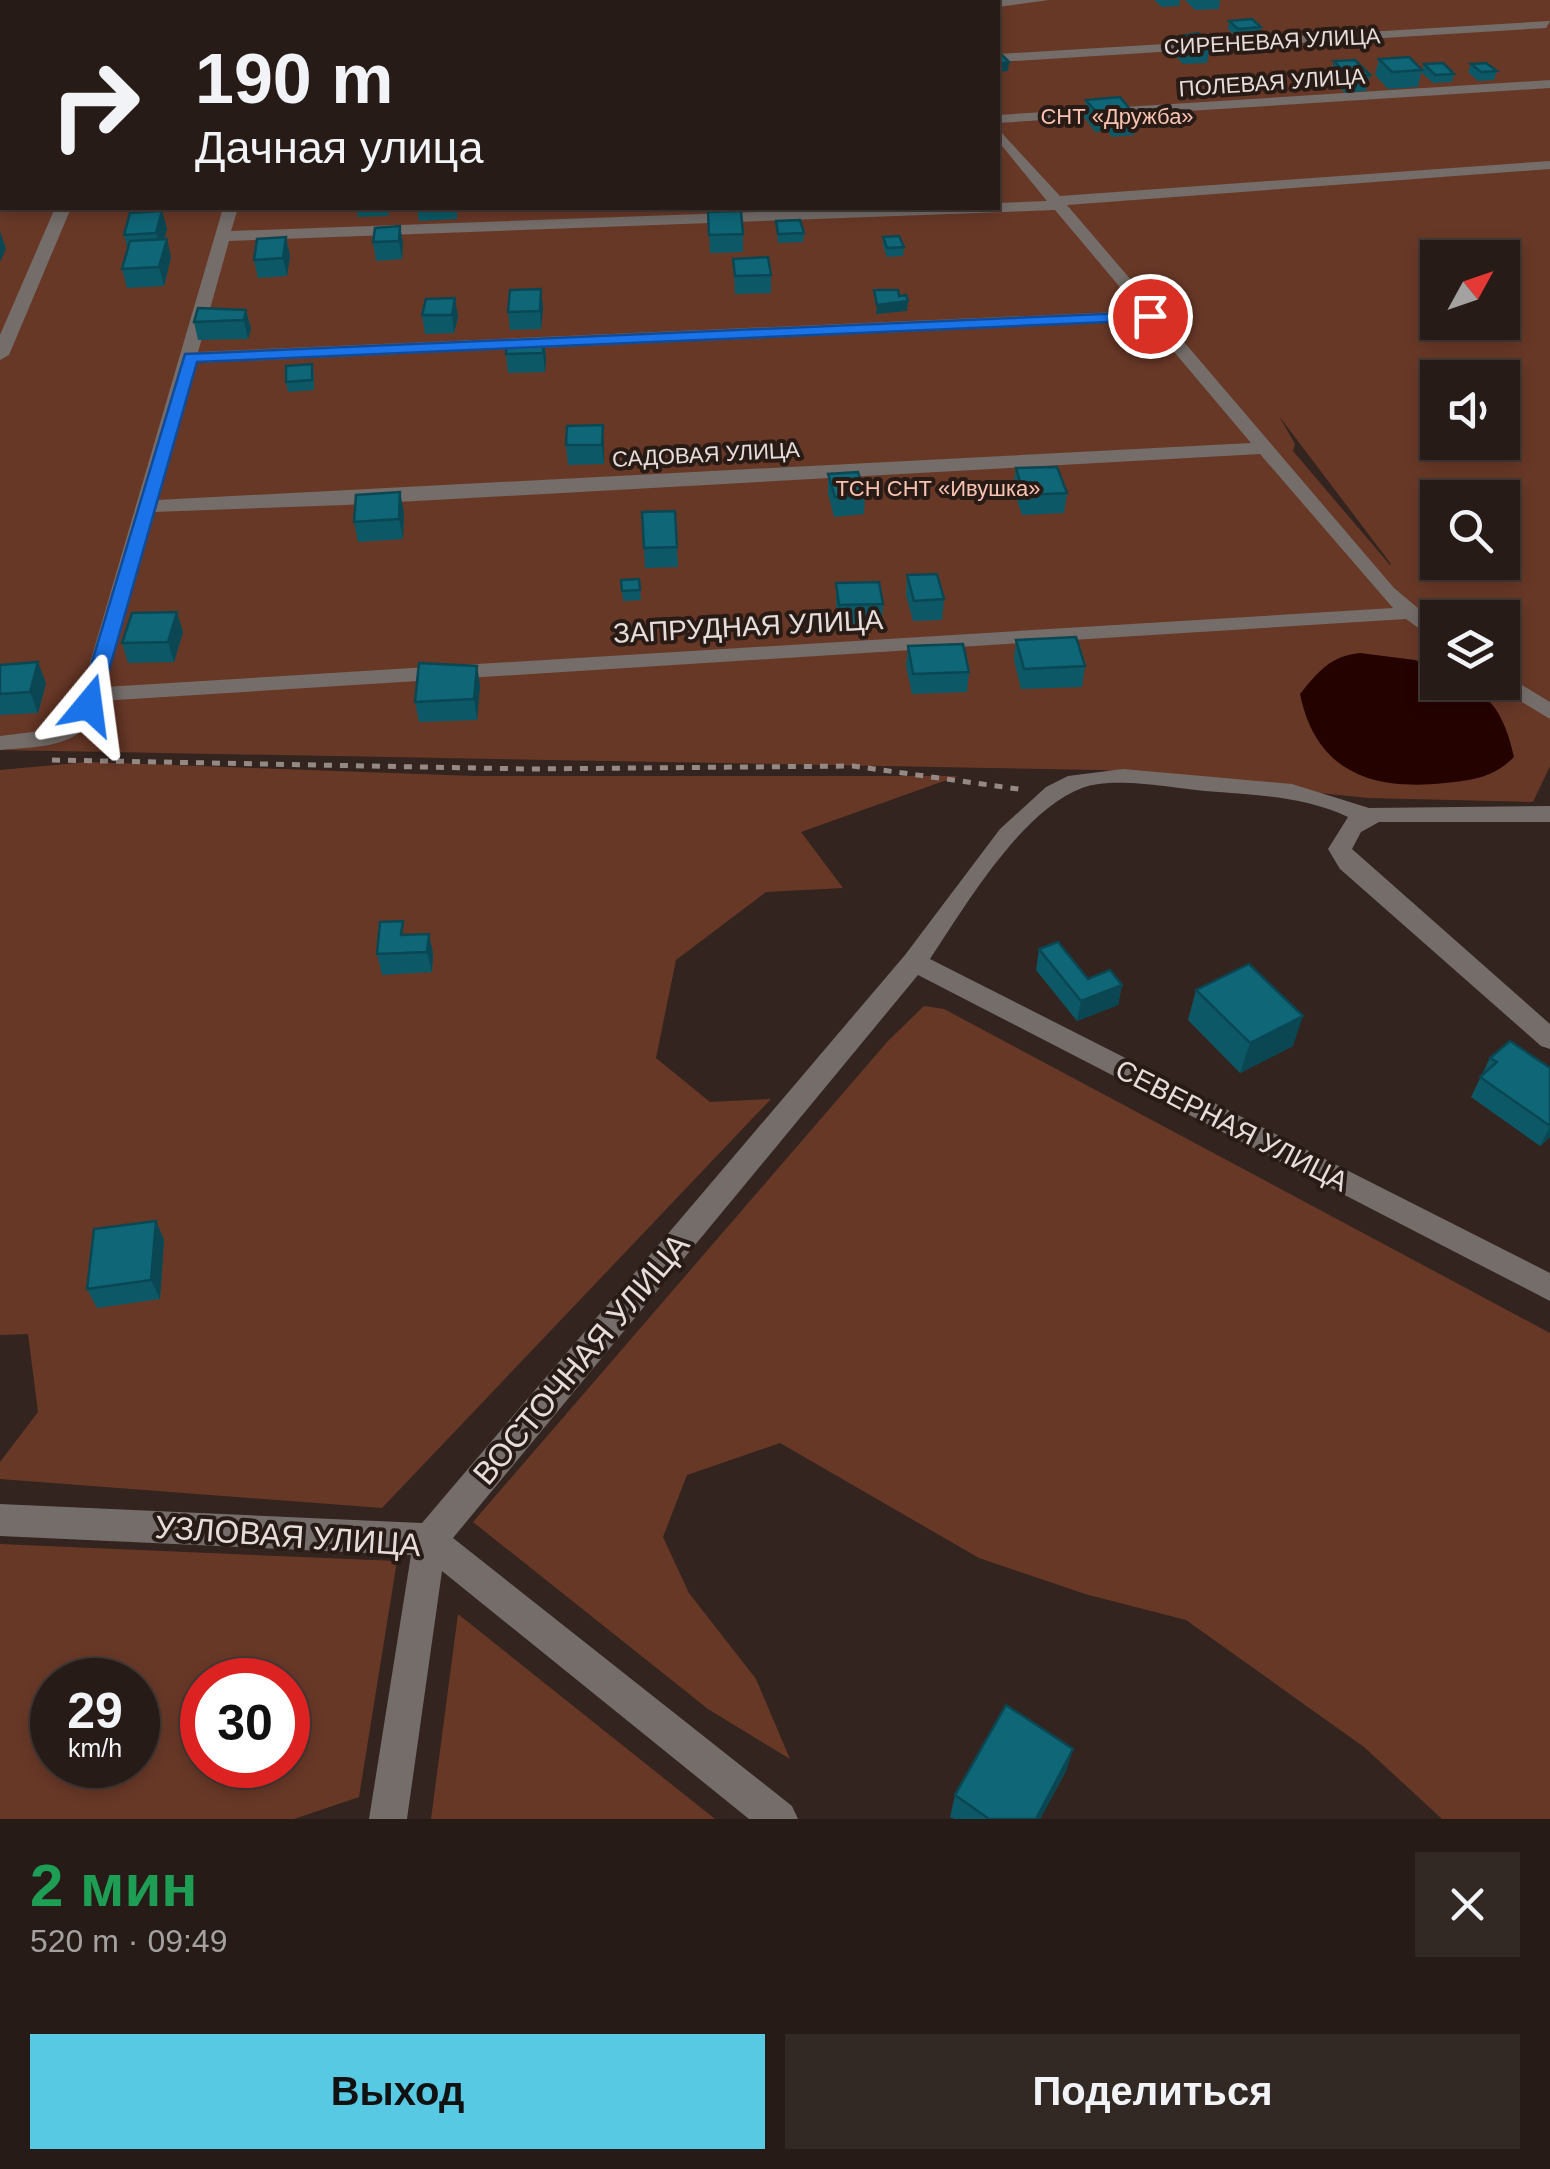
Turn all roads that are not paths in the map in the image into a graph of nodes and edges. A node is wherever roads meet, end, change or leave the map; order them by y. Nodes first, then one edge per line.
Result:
1 (1043, 0) edge
2 (1000, 3) edge
3 (1546, 24) dead end
4 (1000, 58) edge
5 (1550, 84) edge
6 (1000, 119) edge
7 (1000, 135) edge
8 (1550, 165) edge
9 (1056, 203) junction
10 (1000, 205) edge
11 (62, 210) edge
12 (230, 210) edge
13 (879, 210) edge
14 (223, 236) junction
15 (1150, 316) junction
16 (0, 355) edge
17 (190, 358) junction
18 (1268, 448) junction
19 (147, 506) junction
20 (1407, 612) junction
21 (1420, 622) edge
22 (1520, 692) edge
23 (92, 694) junction
24 (1550, 712) edge
25 (0, 743) edge
26 (1550, 814) edge
27 (1368, 817) junction
28 (914, 962) junction
29 (1550, 1039) edge
30 (1550, 1288) edge
31 (0, 1520) edge
32 (430, 1540) junction
33 (388, 1819) edge
34 (779, 1819) edge

1 - 2 street
3 - 4 street, СИРЕНЕВАЯ УЛИЦА
5 - 6 street, ПОЛЕВАЯ УЛИЦА
7 - 9 street
8 - 9 street
9 - 10 street
9 - 15 street
11 - 16 street
12 - 14 street
13 - 14 street
14 - 17 street
15 - 17 street
15 - 18 street
17 - 19 street
18 - 19 street, САДОВАЯ УЛИЦА
18 - 20 street
19 - 23 street
20 - 21 street
20 - 23 street, ЗАПРУДНАЯ УЛИЦА
22 - 24 street
23 - 25 street
26 - 27 street
27 - 28 street, ВОСТОЧНАЯ УЛИЦА
27 - 29 street
28 - 30 street, СЕВЕРНАЯ УЛИЦА
28 - 32 street, ВОСТОЧНАЯ УЛИЦА
31 - 32 street, УЗЛОВАЯ УЛИЦА
32 - 33 street
32 - 34 street, УЗЛОВАЯ УЛИЦА

